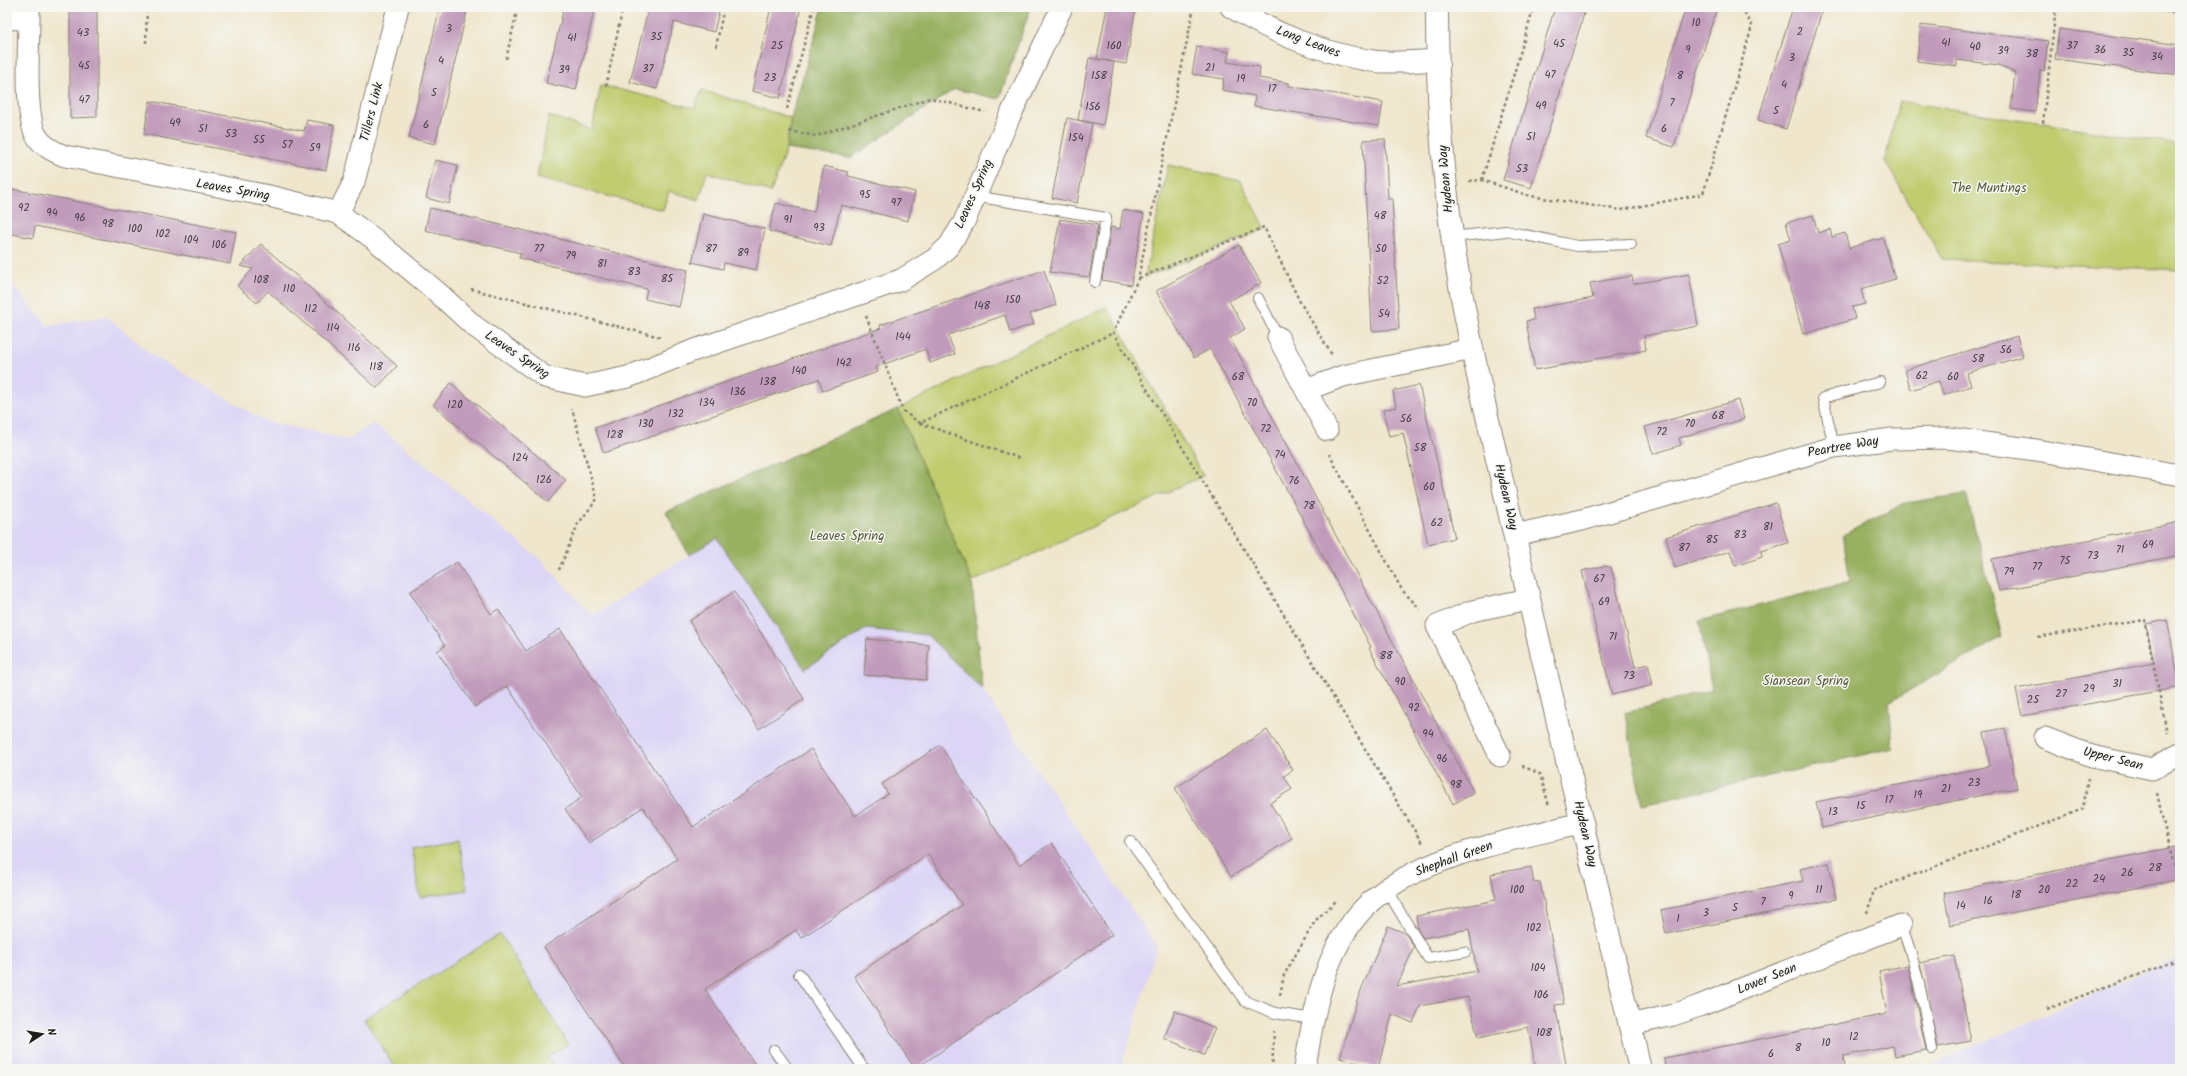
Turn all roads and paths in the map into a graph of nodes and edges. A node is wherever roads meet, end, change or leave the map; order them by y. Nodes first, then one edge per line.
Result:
1 (147, 7) edge
2 (398, 7) edge
3 (518, 7) edge
4 (623, 7) edge
5 (724, 7) edge
6 (814, 7) edge
7 (1062, 7) edge
8 (1194, 7) edge
9 (1231, 7) edge
10 (1437, 7) edge
11 (1534, 7) edge
12 (1741, 7) edge
13 (2056, 7) edge
14 (2135, 7) edge
15 (29, 13) edge
16 (2180, 14) edge
17 (7, 19) edge
18 (146, 43) dead end
19 (716, 47) dead end
20 (506, 59) dead end
21 (1437, 60) junction
22 (606, 86) dead end
23 (787, 109) dead end
24 (1009, 118) junction
25 (2043, 123) dead end
26 (789, 131) dead end
27 (1482, 180) junction
28 (1446, 182) junction
29 (974, 196) junction
30 (338, 213) junction
31 (1452, 237) junction
32 (1631, 244) dead end
33 (1095, 282) dead end
34 (437, 292) junction
35 (858, 294) junction
36 (1258, 298) dead end
37 (1113, 333) junction
38 (1278, 337) joint
39 (1472, 349) junction
40 (692, 351) junction
41 (564, 382) junction
42 (1880, 382) dead end
43 (1306, 390) junction
44 (920, 423) junction
45 (1327, 430) joint
46 (1834, 447) junction
47 (1019, 458) dead end
48 (2180, 475) edge
49 (1515, 535) junction
50 (559, 570) dead end
51 (1529, 599) junction
52 (1437, 626) junction
53 (2038, 637) dead end
54 (2045, 738) dead end
55 (1500, 756) joint
56 (2092, 756) junction
57 (2176, 756) edge
58 (2152, 769) junction
59 (1583, 823) junction
60 (1554, 830) junction
61 (1130, 841) dead end
62 (1435, 864) junction
63 (2180, 882) edge
64 (1386, 889) junction
65 (1901, 925) joint
66 (1858, 942) junction
67 (1465, 952) dead end
68 (2180, 959) edge
69 (799, 974) dead end
70 (2047, 1009) dead end
71 (1313, 1019) junction
72 (1630, 1025) junction
73 (1932, 1049) dead end
74 (774, 1050) dead end
75 (788, 1069) edge
76 (864, 1069) edge
77 (1305, 1069) edge
78 (1640, 1069) edge

1 - 18 path
2 - 30 street, Tillers Link
3 - 20 path
4 - 22 path
5 - 19 path
6 - 23 path
7 - 24 street, Leaves Spring
8 - 37 path
9 - 21 street, Long Leaves
10 - 21 street, Hydean Way
11 - 27 path
12 - 27 path
13 - 25 path
14 - 16 path
15 - 17 street, Leaves Spring
15 - 30 street, Leaves Spring
21 - 28 street, Hydean Way
24 - 26 path
24 - 29 street, Leaves Spring
27 - 28 path
28 - 31 street, Hydean Way
29 - 33 lane
29 - 35 street, Leaves Spring
30 - 34 street, Leaves Spring
31 - 32 lane
31 - 39 street, Hydean Way
34 - 40 path
34 - 41 street, Leaves Spring
35 - 40 street, Leaves Spring
35 - 44 path
36 - 38 lane
37 - 44 path
37 - 62 path
38 - 43 street
39 - 43 street
39 - 49 street, Hydean Way
40 - 41 street, Leaves Spring
41 - 50 path
42 - 46 lane
43 - 45 street
44 - 47 path
45 - 52 path
46 - 48 street, Peartree Way
46 - 49 street, Peartree Way
49 - 51 street, Hydean Way
51 - 52 street
51 - 59 street, Hydean Way
52 - 55 street
53 - 57 path
54 - 56 street, Upper Sean
55 - 60 path
56 - 58 street, Upper Sean
56 - 66 path
57 - 58 street, Upper Sean
58 - 63 path
59 - 60 street, Shephall Green
59 - 72 street, Hydean Way
60 - 62 street, Shephall Green
61 - 71 lane
62 - 64 street, Shephall Green
64 - 67 lane
64 - 71 street, Shephall Green
65 - 66 street, Lower Sean
65 - 73 lane
66 - 72 street, Lower Sean
68 - 70 path
69 - 76 lane
71 - 77 street, Shephall Green
72 - 78 street, Hydean Way
74 - 75 lane

